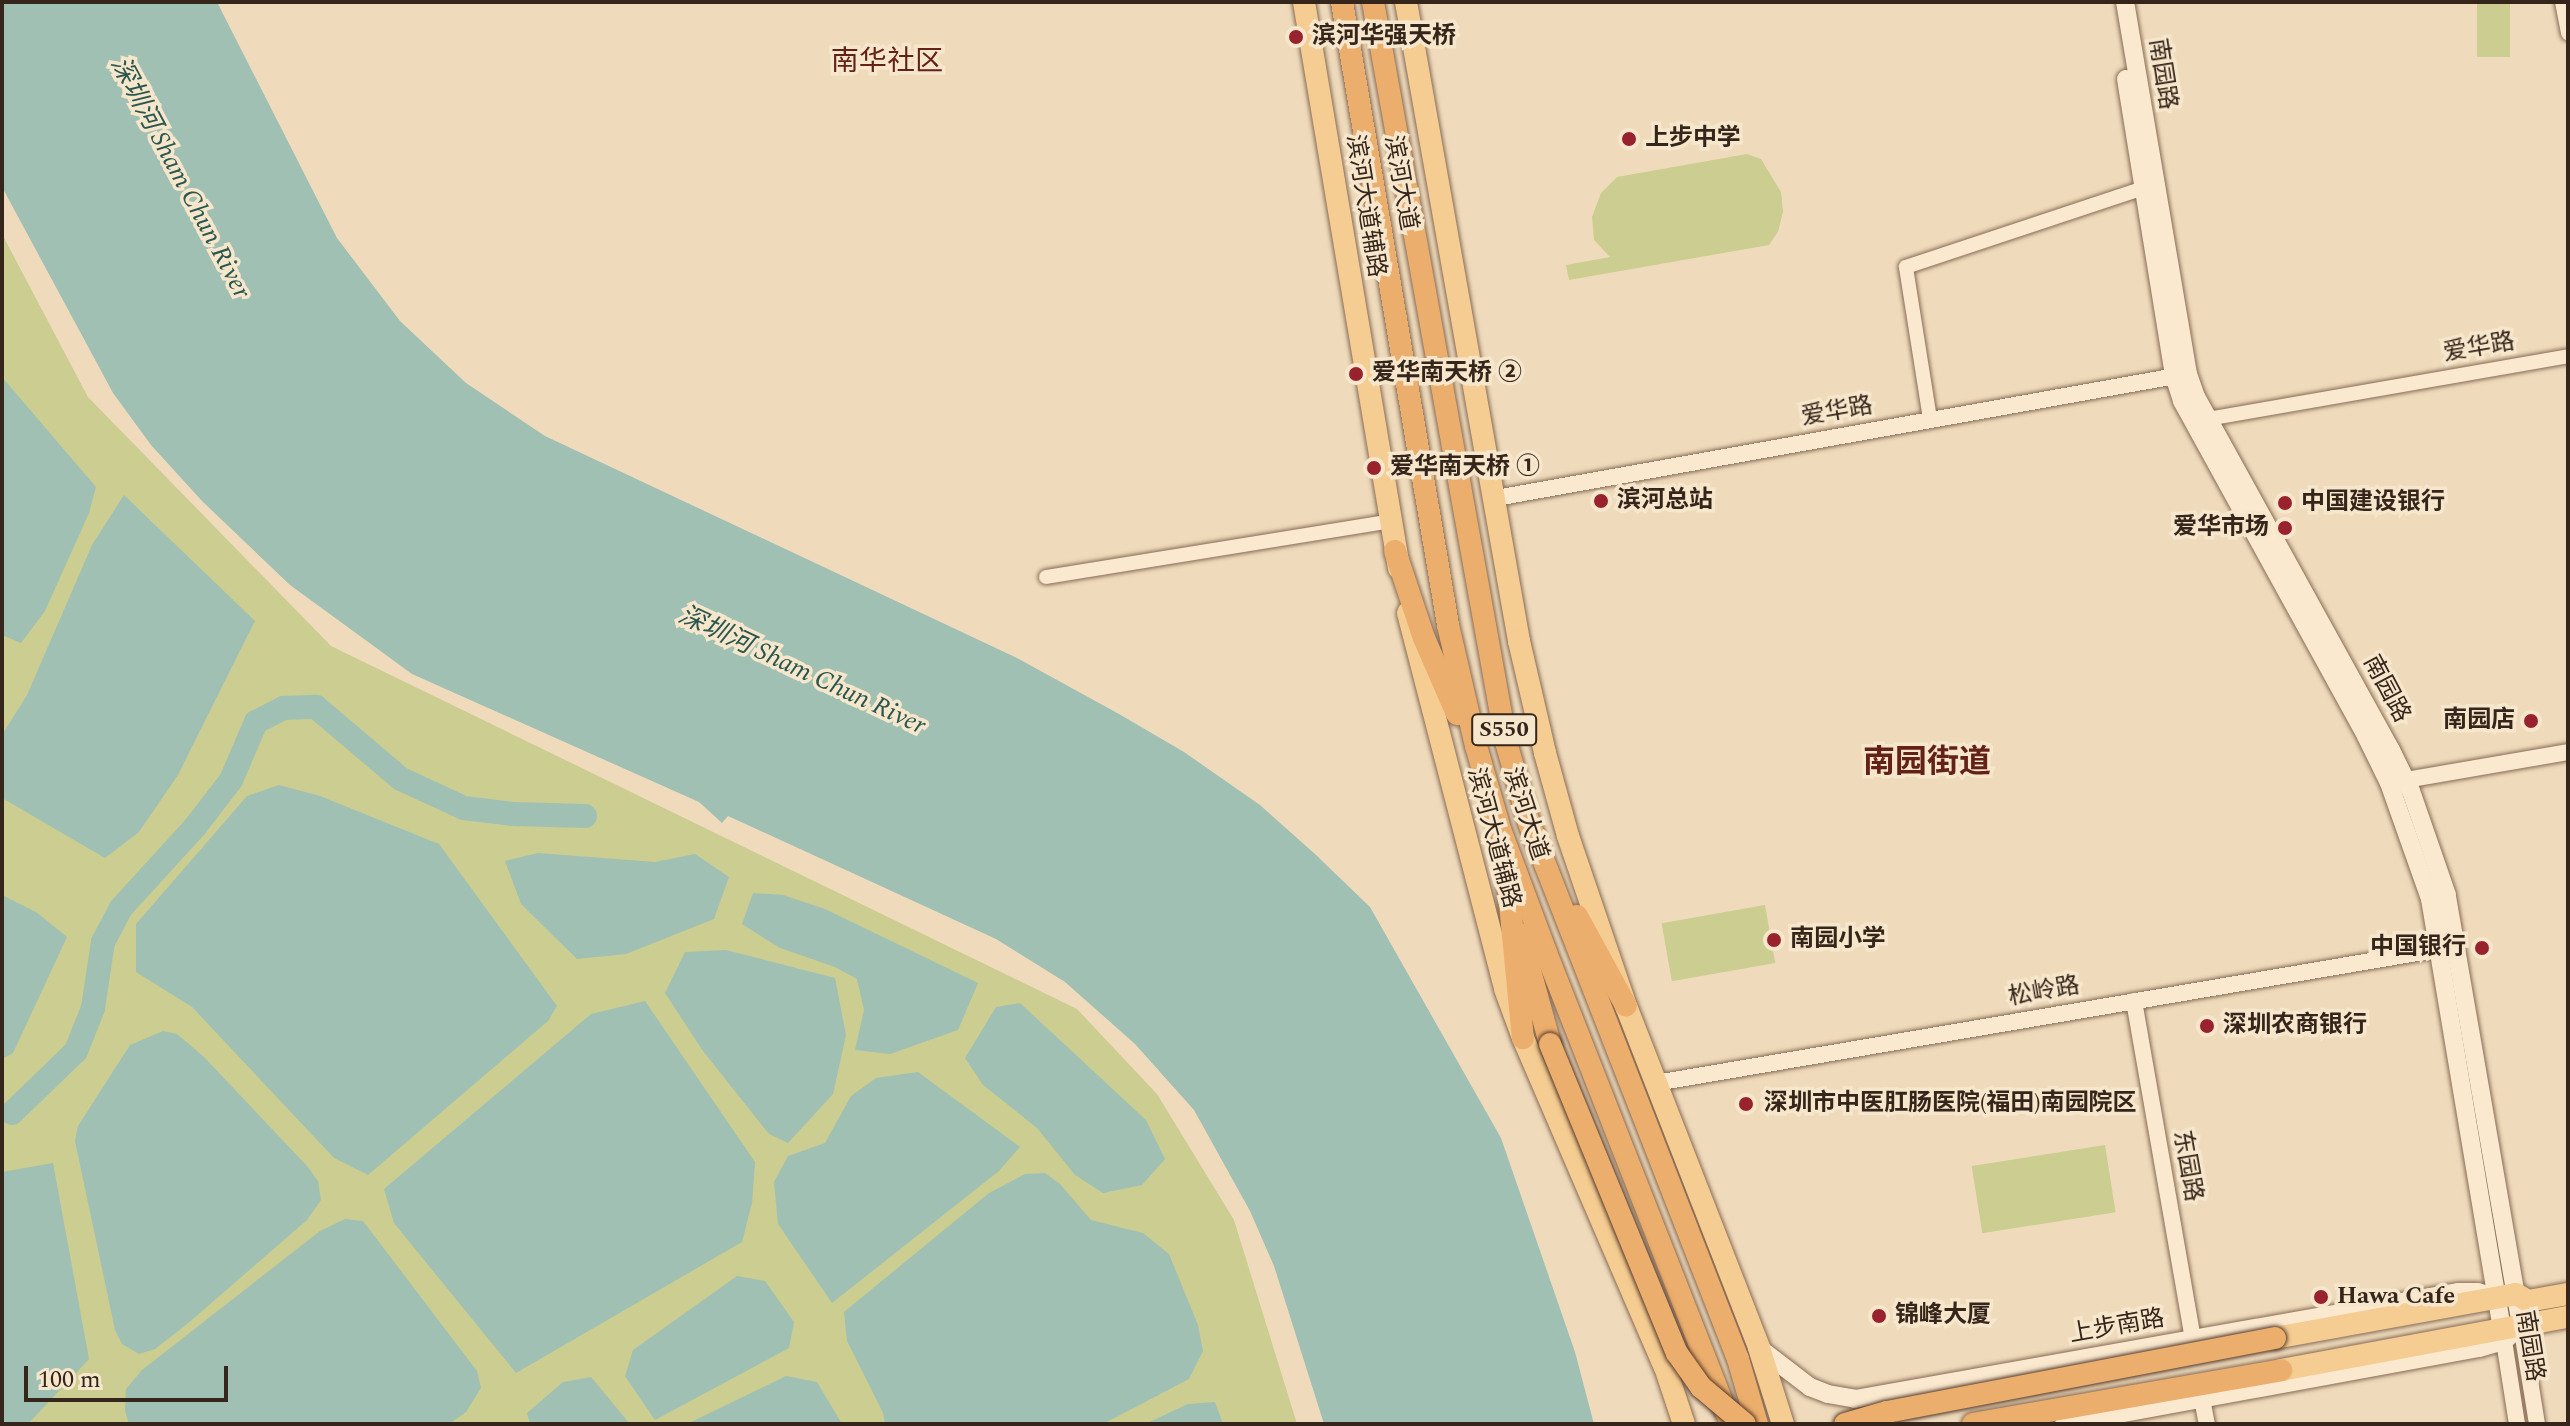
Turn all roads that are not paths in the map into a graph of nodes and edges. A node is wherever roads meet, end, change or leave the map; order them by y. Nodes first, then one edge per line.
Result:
1 (1304, 2) edge
2 (1342, 2) edge
3 (1373, 2) edge
4 (2113, 2) edge
5 (2125, 2) edge
6 (2562, 2) edge
7 (1411, 3) edge
8 (2568, 33) edge
9 (2150, 186) junction
10 (2568, 356) edge
11 (2181, 375) junction
12 (1930, 419) junction
13 (2208, 419) junction
14 (1496, 498) junction
15 (1390, 521) junction
16 (1395, 551) junction
17 (1046, 577) dead end
18 (2568, 752) edge
19 (2398, 782) junction
20 (1488, 791) junction
21 (1529, 823) junction
22 (1500, 829) junction
23 (1513, 914) junction
24 (2441, 949) junction
25 (2134, 1001) junction
26 (1626, 1006) junction
27 (1523, 1038) junction
28 (1656, 1083) junction
29 (2568, 1294) edge
30 (2506, 1296) junction
31 (2568, 1317) edge
32 (2509, 1332) junction
33 (2275, 1338) joint
34 (2193, 1340) junction
35 (1759, 1348) junction
36 (2281, 1370) joint
37 (1881, 1395) junction
38 (2202, 1399) junction
39 (1684, 1424) edge
40 (1730, 1424) edge
41 (1745, 1424) edge
42 (1757, 1424) edge
43 (1783, 1424) edge
44 (1845, 1424) edge
45 (1857, 1424) edge
46 (1973, 1424) edge
47 (2064, 1424) edge
48 (2207, 1424) edge
49 (2517, 1424) edge
50 (2537, 1424) edge

1 - 15 main road, 滨河大道辅路
2 - 20 highway, 滨河大道 / S550
3 - 21 highway, 滨河大道 / S550
4 - 9 main road, 南园路
5 - 9 main road, 南园路
6 - 8 street
7 - 14 main road
9 - 11 main road, 南园路
9 - 12 street
10 - 13 street, 爱华路
11 - 12 street, 爱华路
11 - 13 main road, 南园路
11 - 19 main road, 南园路
12 - 14 street, 爱华路
13 - 19 main road, 南园路
14 - 26 main road
15 - 16 main road, 滨河大道辅路
15 - 17 street
16 - 20 highway
16 - 27 main road, 滨河大道辅路
18 - 19 street
19 - 24 main road, 南园路
19 - 30 main road, 南园路
20 - 22 highway, 滨河大道 / S550
21 - 26 highway
21 - 42 highway, 滨河大道 / S550
22 - 23 highway
22 - 40 highway, 滨河大道 / S550
23 - 27 highway
23 - 41 highway, bridge
24 - 25 street, 松岭路
24 - 30 main road, 南园路
25 - 28 street, 松岭路
25 - 34 street, 东园路
26 - 28 main road
27 - 39 main road, 滨河大道辅路
28 - 35 main road
29 - 30 main road, 上步南路
30 - 32 main road, 南园路
30 - 33 main road, 上步南路
30 - 34 main road, 上步南路
31 - 32 main road
32 - 36 main road
32 - 38 main road
32 - 49 street, 南园路
32 - 50 street, 南园路
33 - 44 highway, bridge
34 - 37 main road, 上步南路
35 - 37 main road, 上步南路
35 - 43 main road
36 - 46 highway
37 - 45 main road
38 - 47 main road
38 - 48 street

